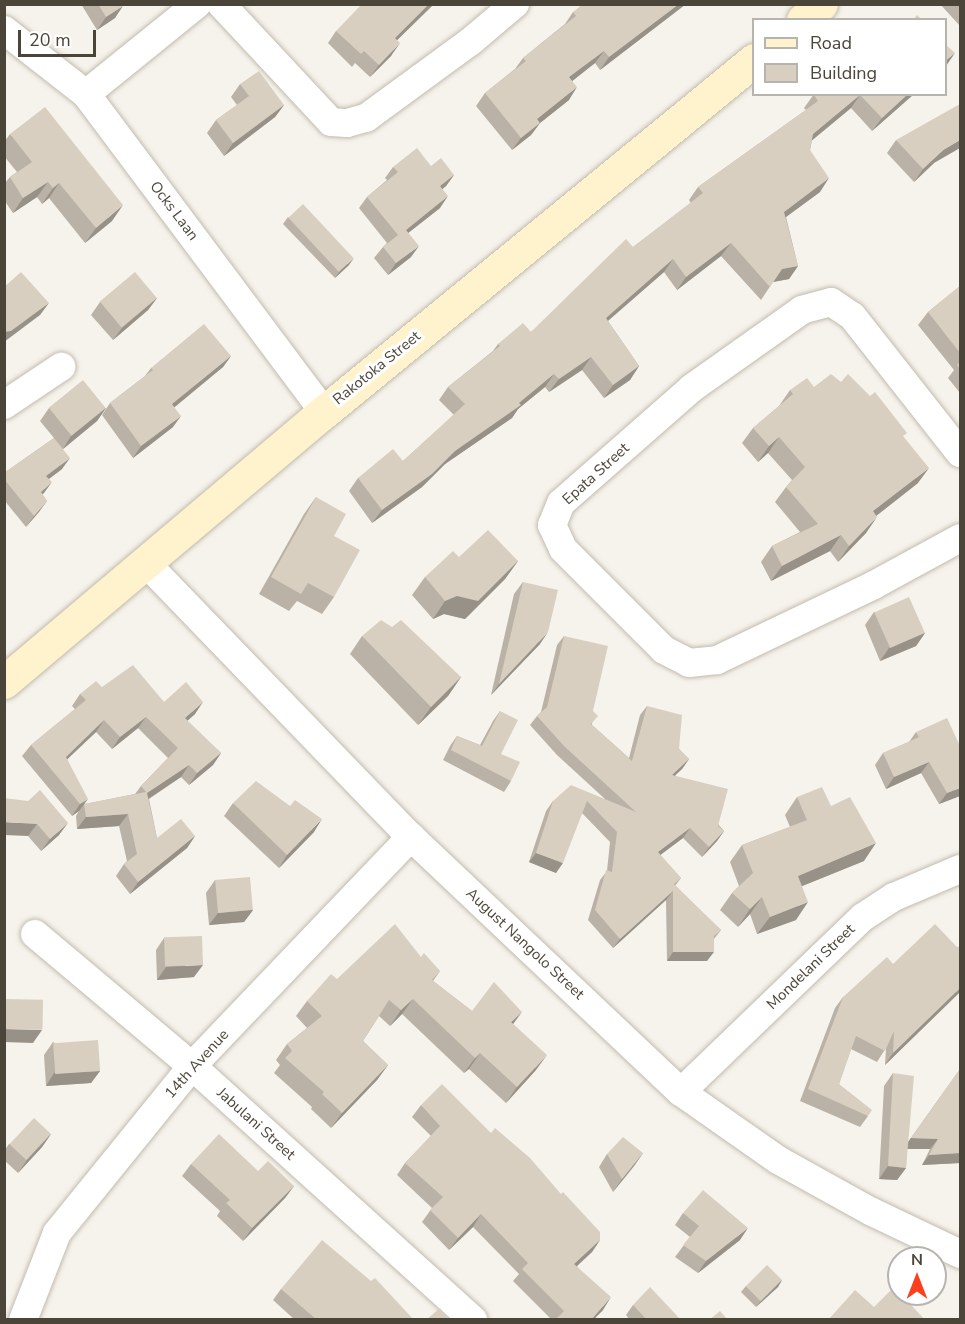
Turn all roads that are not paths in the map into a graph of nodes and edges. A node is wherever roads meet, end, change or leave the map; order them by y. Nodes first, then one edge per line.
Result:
1 (196, 4) edge
2 (221, 4) edge
3 (515, 4) edge
4 (821, 4) edge
5 (805, 18) edge
6 (4, 30) edge
7 (752, 61) edge
8 (86, 94) junction
9 (61, 367) dead end
10 (4, 405) edge
11 (324, 412) junction
12 (960, 453) edge
13 (960, 538) edge
14 (145, 562) junction
15 (4, 682) edge
16 (411, 837) junction
17 (960, 868) edge
18 (35, 934) dead end
19 (192, 1066) junction
20 (681, 1092) junction
21 (960, 1254) edge
22 (23, 1320) edge
23 (472, 1320) edge

1 - 8 street
2 - 3 street
4 - 5 street
6 - 8 street, Ocks Laan
7 - 11 street, Rakotoka Street
8 - 11 street, Ocks Laan
9 - 10 street
11 - 14 street, Rakotoka Street
12 - 13 street, Epata Street
14 - 15 street, Rakotoka Street
14 - 16 street, August Nangolo Street
16 - 19 street, 14th Avenue
16 - 20 street, August Nangolo Street
17 - 20 street, Mondelani Street
18 - 19 street, Jabulani Street
19 - 22 street, 14th Avenue
19 - 23 street, Jabulani Street
20 - 21 street, August Nangolo Street

